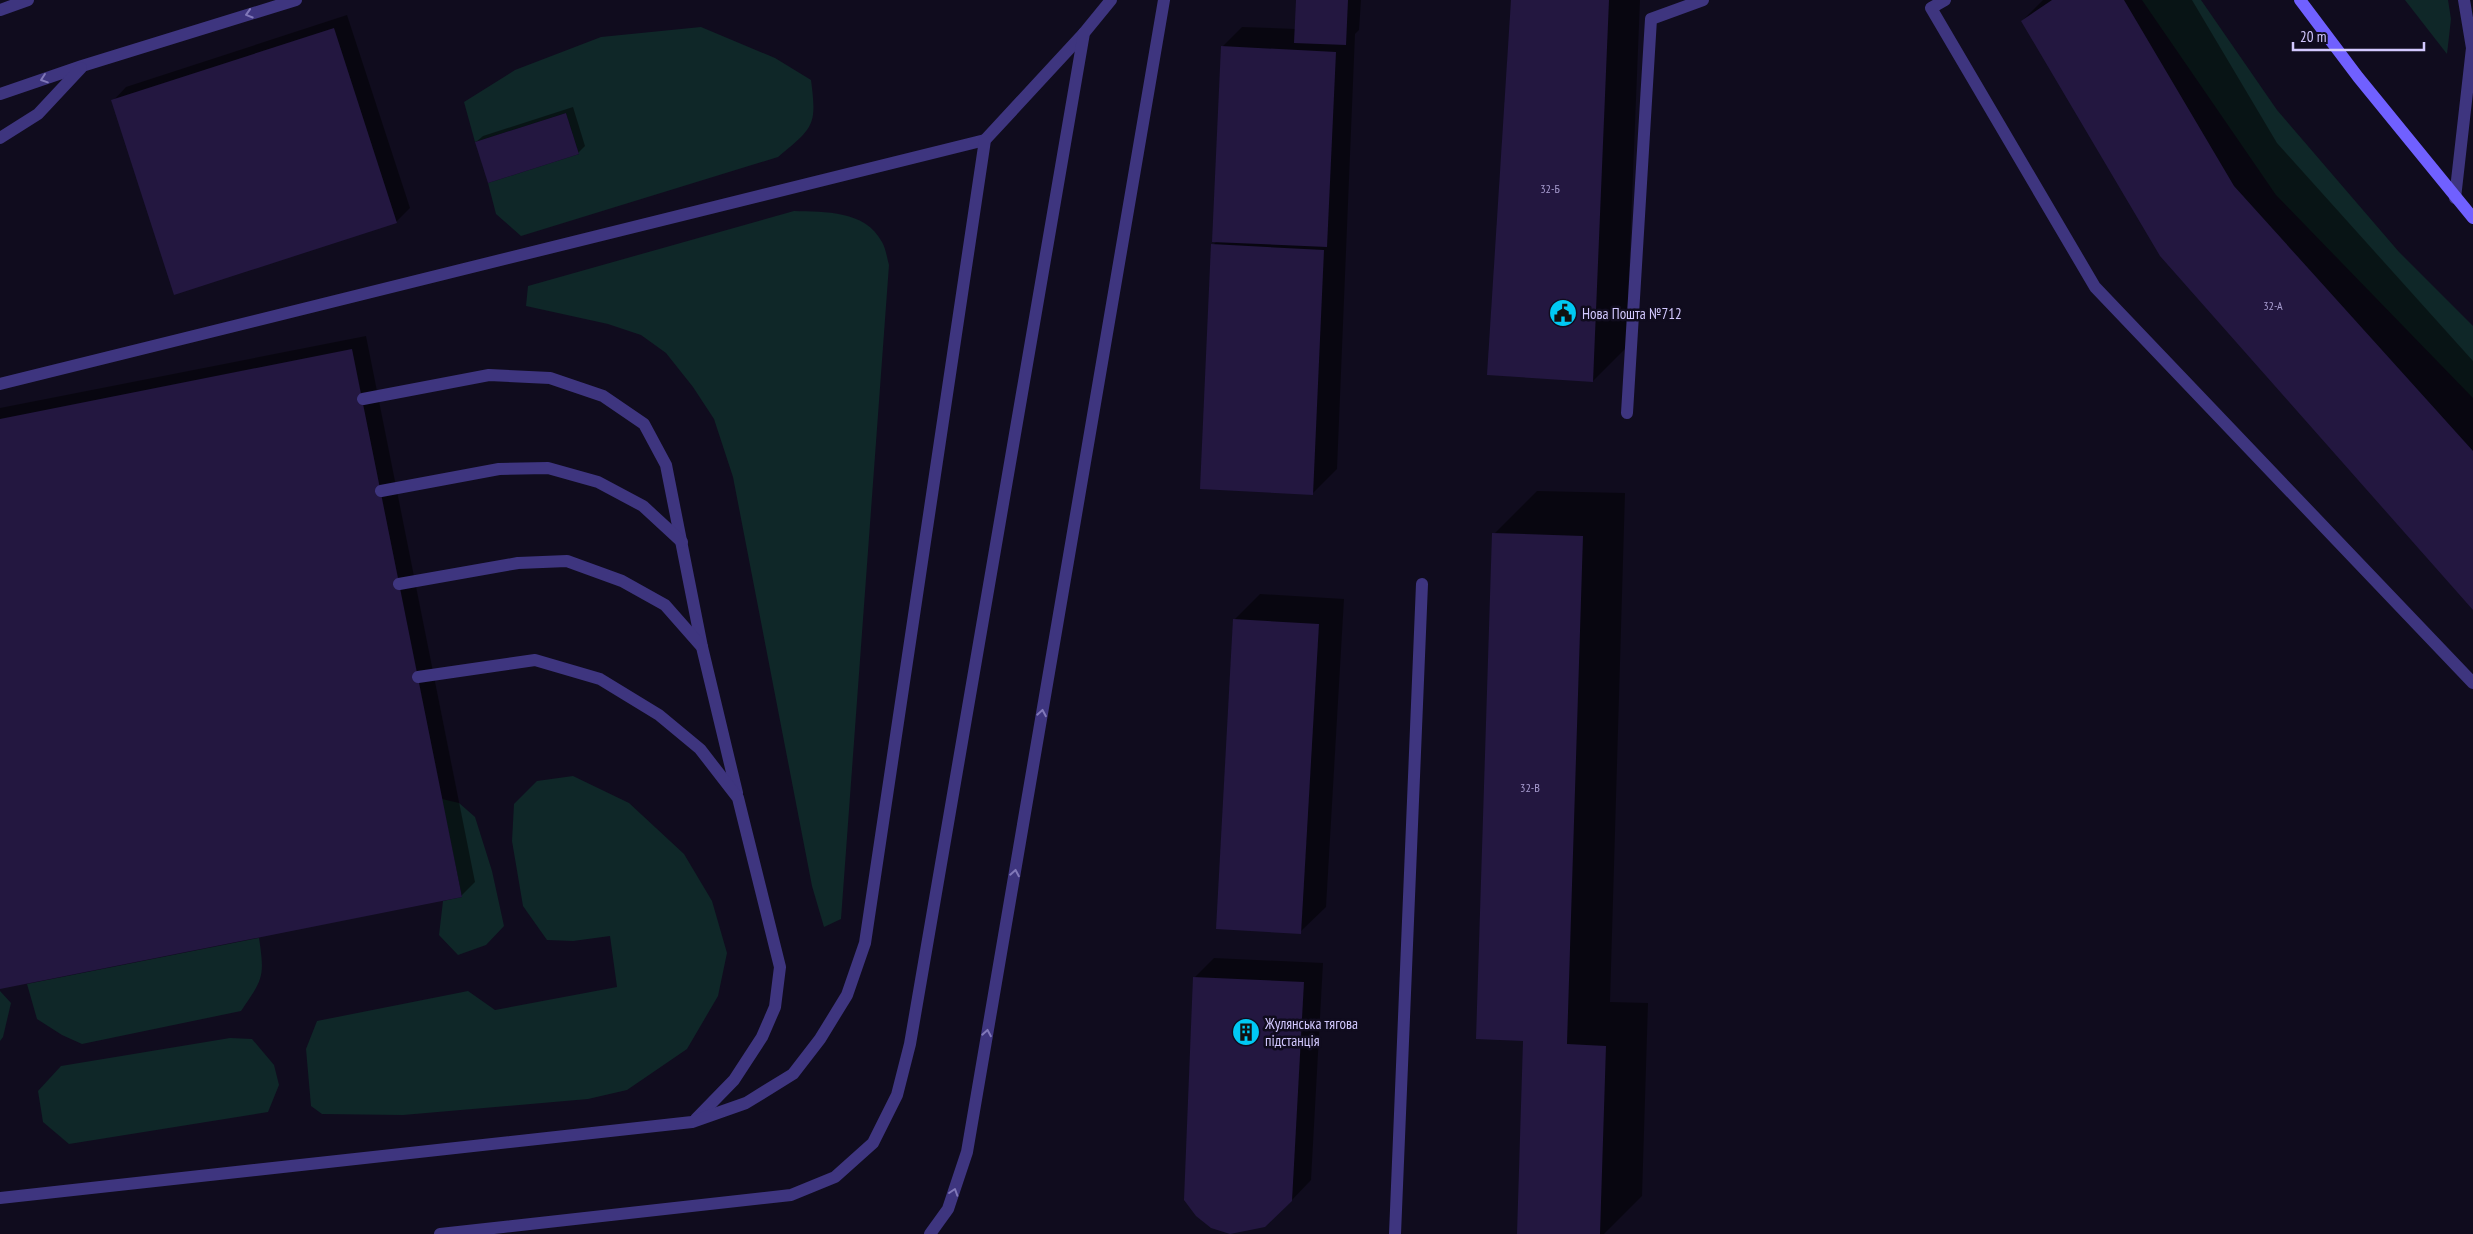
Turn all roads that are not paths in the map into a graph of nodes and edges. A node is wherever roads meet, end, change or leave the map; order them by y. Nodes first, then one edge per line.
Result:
1 (28, 0) edge
2 (296, 0) edge
3 (1111, 0) edge
4 (1164, 0) edge
5 (1703, 0) edge
6 (1945, 0) edge
7 (2300, 0) edge
8 (2464, 0) edge
9 (1929, 4) edge
10 (0, 10) edge
11 (1084, 34) junction
12 (82, 66) junction
13 (0, 94) edge
14 (0, 138) edge
15 (985, 140) junction
16 (2455, 198) junction
17 (2473, 218) edge
18 (0, 384) edge
19 (363, 398) dead end
20 (1627, 413) dead end
21 (381, 491) dead end
22 (682, 542) junction
23 (399, 584) dead end
24 (1422, 584) dead end
25 (702, 647) junction
26 (418, 677) dead end
27 (2473, 683) edge
28 (738, 798) junction
29 (692, 1122) junction
30 (0, 1198) edge
31 (440, 1234) edge
32 (930, 1234) edge
33 (1395, 1234) edge

1 - 10 street
2 -> 12 street
3 - 11 street
32 -> 4 street
5 - 20 street
6 - 9 street
7 - 16 main road
8 - 16 street
9 - 27 street
11 - 15 street
11 - 31 street
12 -> 13 street
12 - 14 street
15 - 18 street
15 - 29 street
16 - 17 main road
19 - 22 street
21 - 22 street
22 - 25 street
23 - 25 street
24 - 33 street
25 - 28 street
26 - 28 street
28 - 29 street
29 - 30 street

